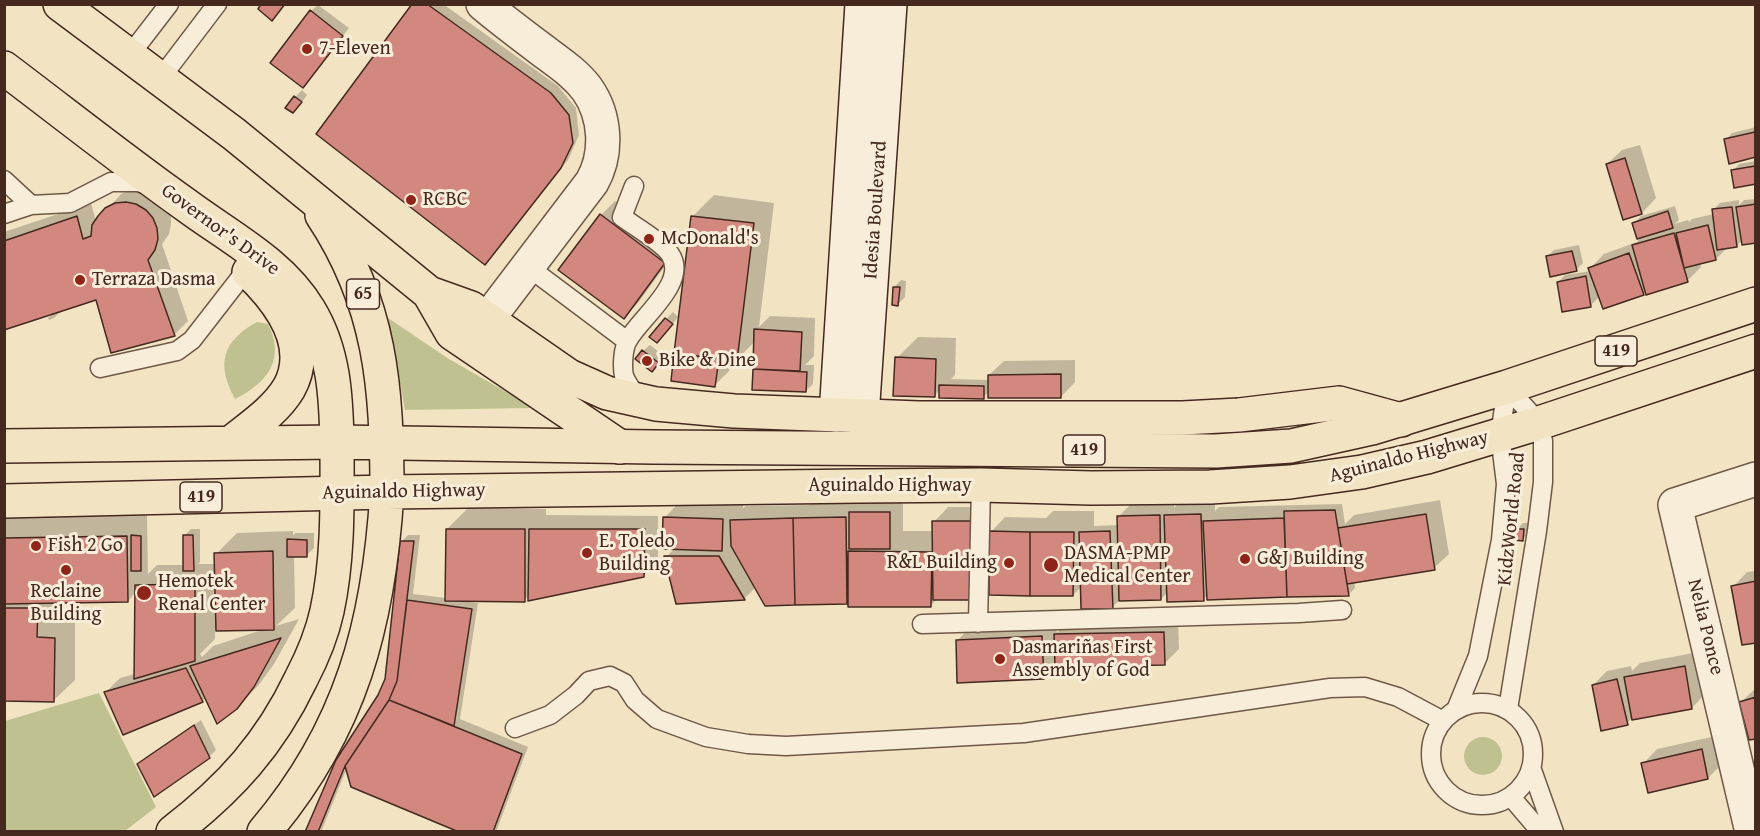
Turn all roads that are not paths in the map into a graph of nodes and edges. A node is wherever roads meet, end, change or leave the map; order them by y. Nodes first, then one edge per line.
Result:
1 (60, 4) edge
2 (169, 4) edge
3 (217, 4) edge
4 (483, 4) edge
5 (862, 4) edge
6 (890, 4) edge
7 (129, 56) junction
8 (4, 68) edge
9 (160, 79) junction
10 (280, 170) junction
11 (4, 180) edge
12 (634, 186) dead end
13 (173, 196) junction
14 (31, 205) junction
15 (4, 214) edge
16 (252, 262) junction
17 (527, 266) junction
18 (429, 293) junction
19 (1755, 304) edge
20 (487, 320) junction
21 (627, 341) junction
22 (1755, 351) edge
23 (100, 369) dead end
24 (1507, 387) junction
25 (640, 401) junction
26 (849, 416) junction
27 (1401, 420) junction
28 (1539, 423) junction
29 (1500, 435) junction
30 (232, 442) junction
31 (337, 442) junction
32 (387, 442) junction
33 (4, 446) edge
34 (620, 447) junction
35 (1755, 478) edge
36 (981, 485) junction
37 (387, 492) junction
38 (337, 494) junction
39 (4, 501) edge
40 (1511, 582) junction
41 (1342, 610) dead end
42 (978, 623) junction
43 (922, 624) dead end
44 (1508, 709) junction
45 (1450, 715) junction
46 (515, 728) dead end
47 (1532, 770) junction
48 (1511, 797) junction
49 (173, 831) edge
50 (264, 831) edge
51 (1541, 831) edge
52 (1554, 831) edge
53 (1752, 831) edge

1 - 7 main road, 65
2 - 7 lane
3 - 9 lane
4 - 17 street
5 - 26 street, Idesia Boulevard
6 - 26 street, Idesia Boulevard
7 - 9 main road, 65
8 - 13 main road, Governor's Drive
9 - 10 main road, 65
10 - 18 main road, 65
10 - 32 main road, 65
11 - 14 lane
12 - 21 lane
13 - 14 lane
13 - 16 main road, Governor's Drive
14 - 15 lane
16 - 23 lane
16 - 30 main road
16 - 31 main road, Governor's Drive
17 - 20 street
17 - 21 lane
18 - 20 main road, 65
18 - 34 main road, 65
19 - 24 main road, Aguinaldo Highway / 419
20 - 25 main road, 65
21 - 25 lane
22 - 28 main road, Aguinaldo Highway / 419
24 - 27 main road, Aguinaldo Highway / 419
24 - 28 lane
24 - 29 lane, KidzWorld Road
25 - 26 main road, Aguinaldo Highway / 419
26 - 27 main road, Aguinaldo Highway / 419
27 - 34 main road, Aguinaldo Highway / 419
28 - 29 main road, Aguinaldo Highway / 419
28 - 40 lane, KidzWorld Road
29 - 36 main road, Aguinaldo Highway / 419
29 - 40 lane, KidzWorld Road
30 - 31 main road, Aguinaldo Highway / 419
30 - 33 main road, Aguinaldo Highway / 419
31 - 32 main road, Aguinaldo Highway / 419
31 - 38 main road, Governor's Drive
32 - 34 main road, Aguinaldo Highway / 419
32 - 37 main road, 65
35 - 53 street, Nelia Ponce
36 - 37 main road, Aguinaldo Highway / 419
36 - 42 lane
37 - 38 main road, Aguinaldo Highway / 419
37 - 50 main road, 65
38 - 39 main road, Aguinaldo Highway / 419
38 - 49 main road, Governor's Drive
40 - 44 lane, KidzWorld Road
40 - 45 lane, KidzWorld Road
41 - 42 lane
42 - 43 lane
44 - 45 lane
44 - 47 lane
45 - 46 lane
45 - 48 lane
47 - 48 lane
47 - 52 lane
48 - 51 lane

